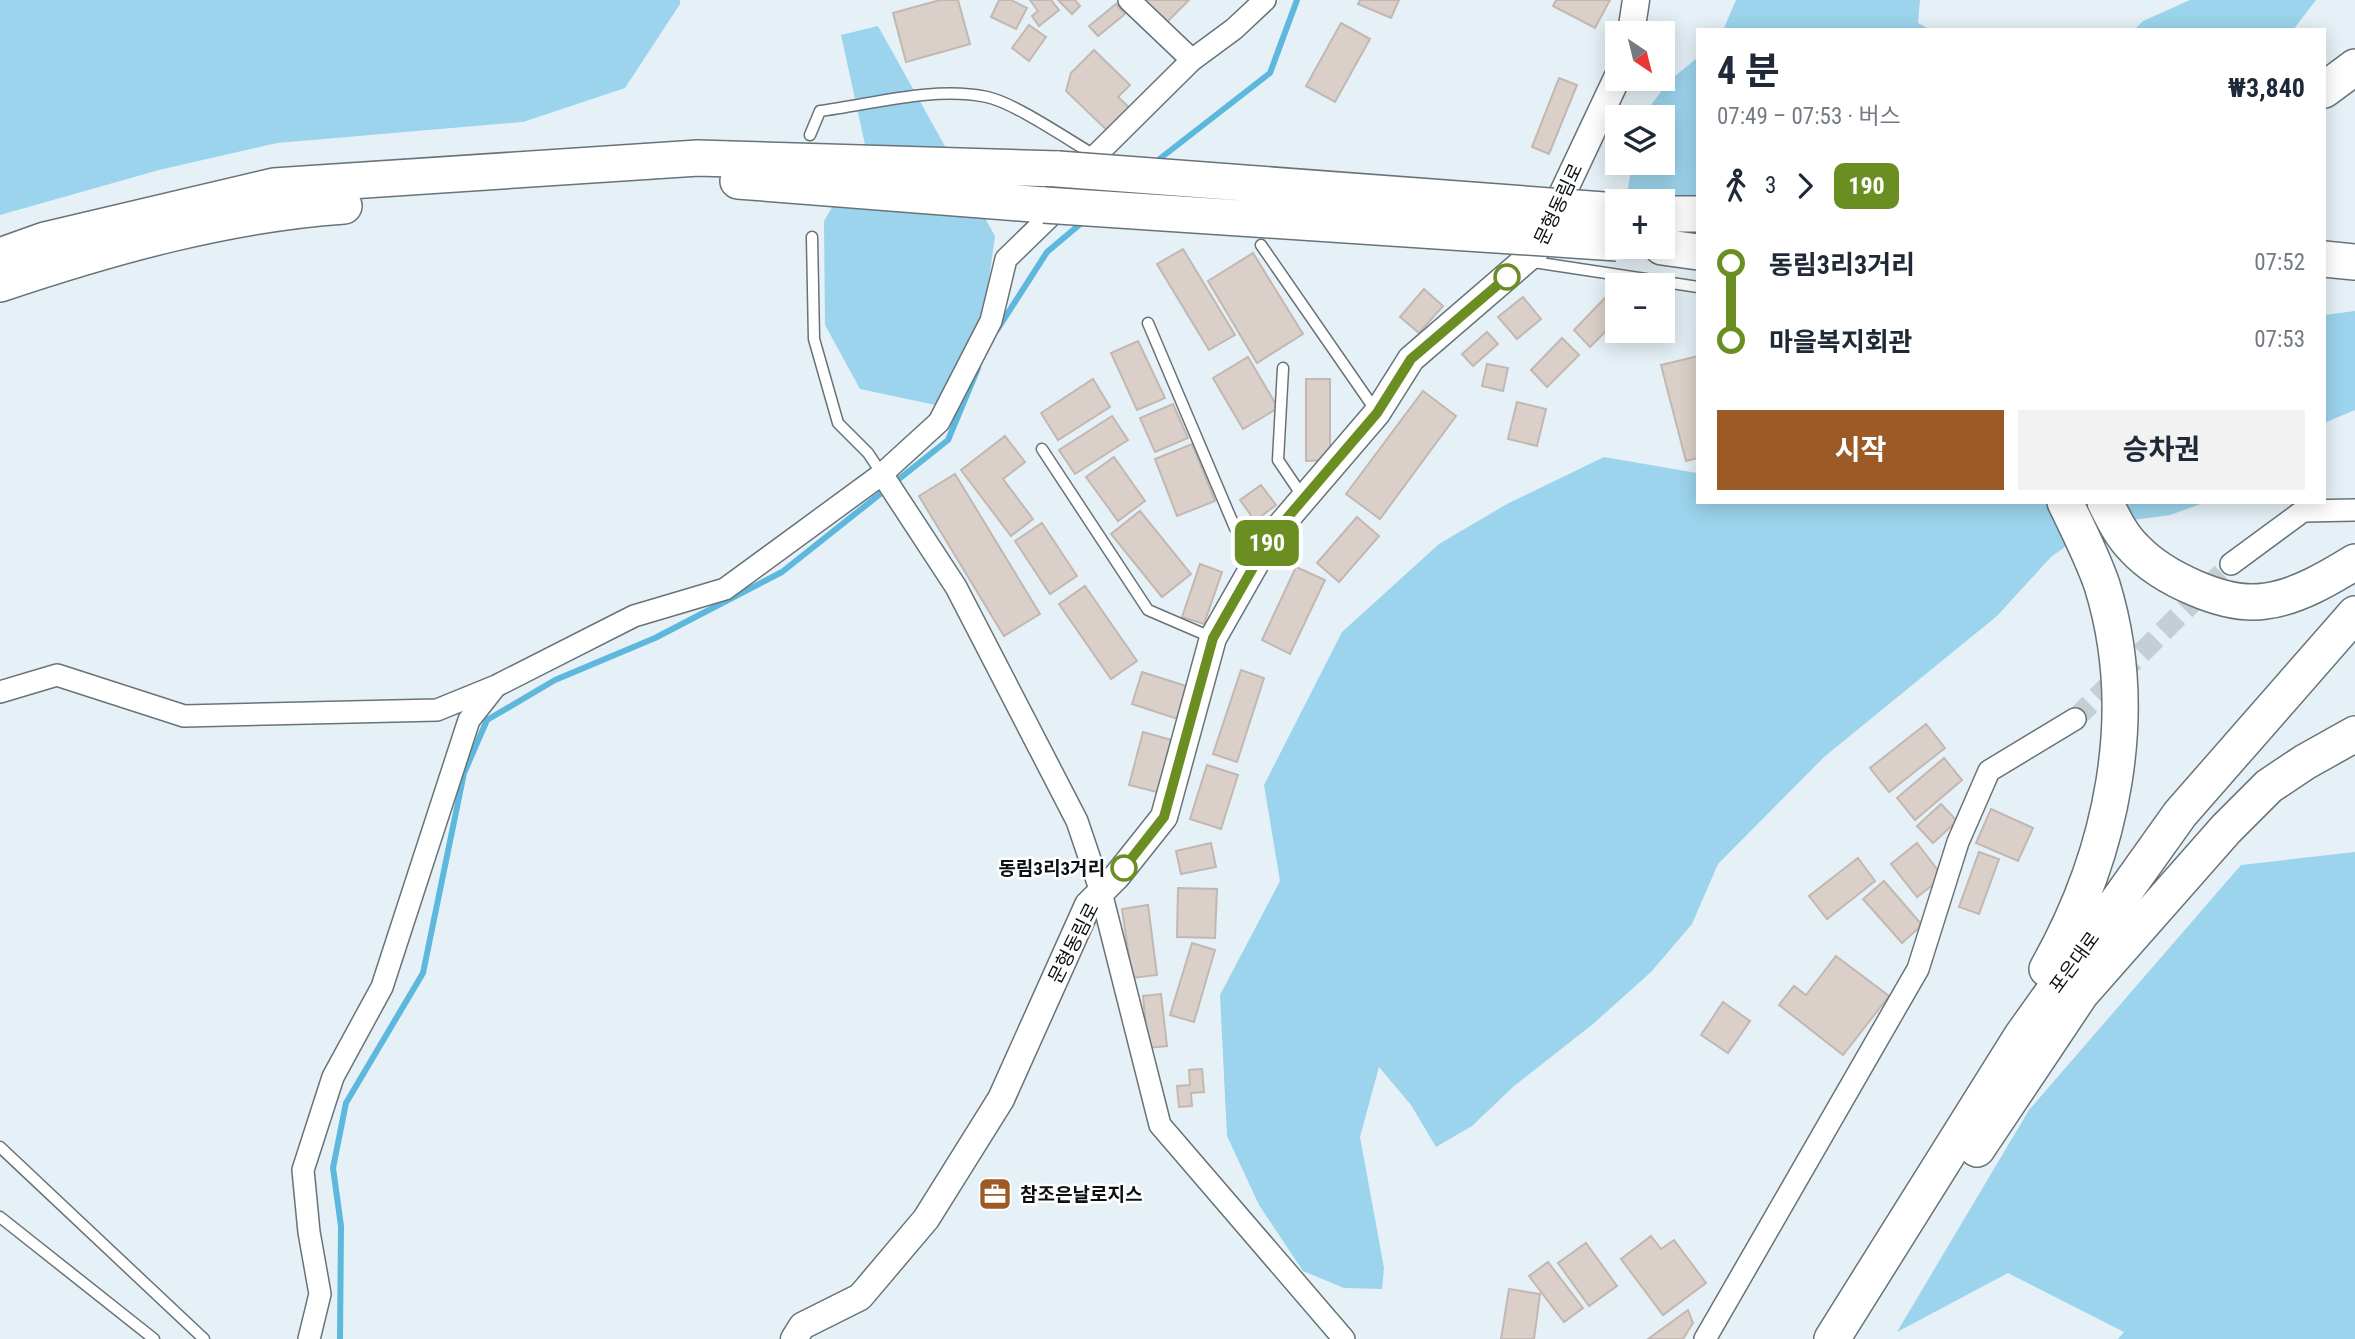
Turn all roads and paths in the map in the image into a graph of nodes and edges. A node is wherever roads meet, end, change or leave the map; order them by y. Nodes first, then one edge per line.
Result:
1 (1129, 0) edge
2 (1265, 0) edge
3 (1636, 0) edge
4 (1633, 21) edge
5 (1192, 60) junction
6 (2355, 67) edge
7 (2326, 89) edge
8 (1611, 91) edge
9 (810, 135) dead end
10 (1096, 156) junction
11 (1605, 210) edge
12 (1675, 214) edge
13 (1696, 214) edge
14 (2326, 235) edge
15 (812, 237) dead end
16 (2355, 238) edge
17 (1605, 242) edge
18 (1261, 245) dead end
19 (1696, 245) edge
20 (1675, 246) edge
21 (1675, 248) edge
22 (1696, 251) edge
23 (0, 256) edge
24 (2326, 259) edge
25 (1525, 261) junction
26 (2355, 262) edge
27 (2326, 274) edge
28 (2355, 274) edge
29 (0, 284) edge
30 (1696, 287) edge
31 (1148, 323) dead end
32 (1283, 368) dead end
33 (1377, 413) junction
34 (1042, 449) dead end
35 (882, 474) junction
36 (1304, 500) junction
37 (2066, 504) edge
38 (2106, 504) edge
39 (2355, 510) edge
40 (1262, 552) junction
41 (2355, 562) edge
42 (2231, 564) tunnel mouth
43 (2355, 614) edge
44 (1213, 638) junction
45 (2355, 649) edge
46 (496, 686) junction
47 (0, 692) edge
48 (2075, 719) tunnel mouth
49 (2355, 734) edge
50 (1101, 892) junction
51 (2078, 997) junction
52 (0, 1147) edge
53 (1909, 1213) junction
54 (0, 1217) edge
55 (154, 1339) edge
56 (204, 1339) edge
57 (309, 1339) edge
58 (794, 1339) edge
59 (1344, 1339) edge
60 (1705, 1339) edge
61 (1832, 1339) edge
62 (1859, 1339) edge

1 - 5 street
2 - 5 street
3 - 4 street
5 - 10 street
6 - 7 highway
8 - 25 street, 문형동림로
9 - 10 lane
10 - 35 street
11 - 23 highway, bridge
12 - 13 highway
14 - 16 highway
15 - 35 lane
17 - 29 highway, bridge
18 - 33 lane
19 - 20 highway
21 - 22 highway
24 - 26 highway
25 - 30 lane
25 - 33 street, 문형동림로
27 - 28 highway
31 - 40 lane
32 - 36 lane
33 - 36 street, 문형동림로
34 - 44 lane
35 - 46 street
35 - 50 street
36 - 40 street, 문형동림로
37 - 53 highway
38 - 41 highway
39 - 42 street
40 - 44 street, 문형동림로
43 - 53 highway, 포은대로
44 - 50 street, 문형동림로
45 - 51 highway, 포은대로
46 - 47 street
46 - 57 street
48 - 60 street
49 - 51 highway
50 - 58 street, 문형동림로
50 - 59 street
51 - 62 highway, 포은대로
52 - 56 lane
53 - 61 highway, 포은대로
54 - 55 lane

